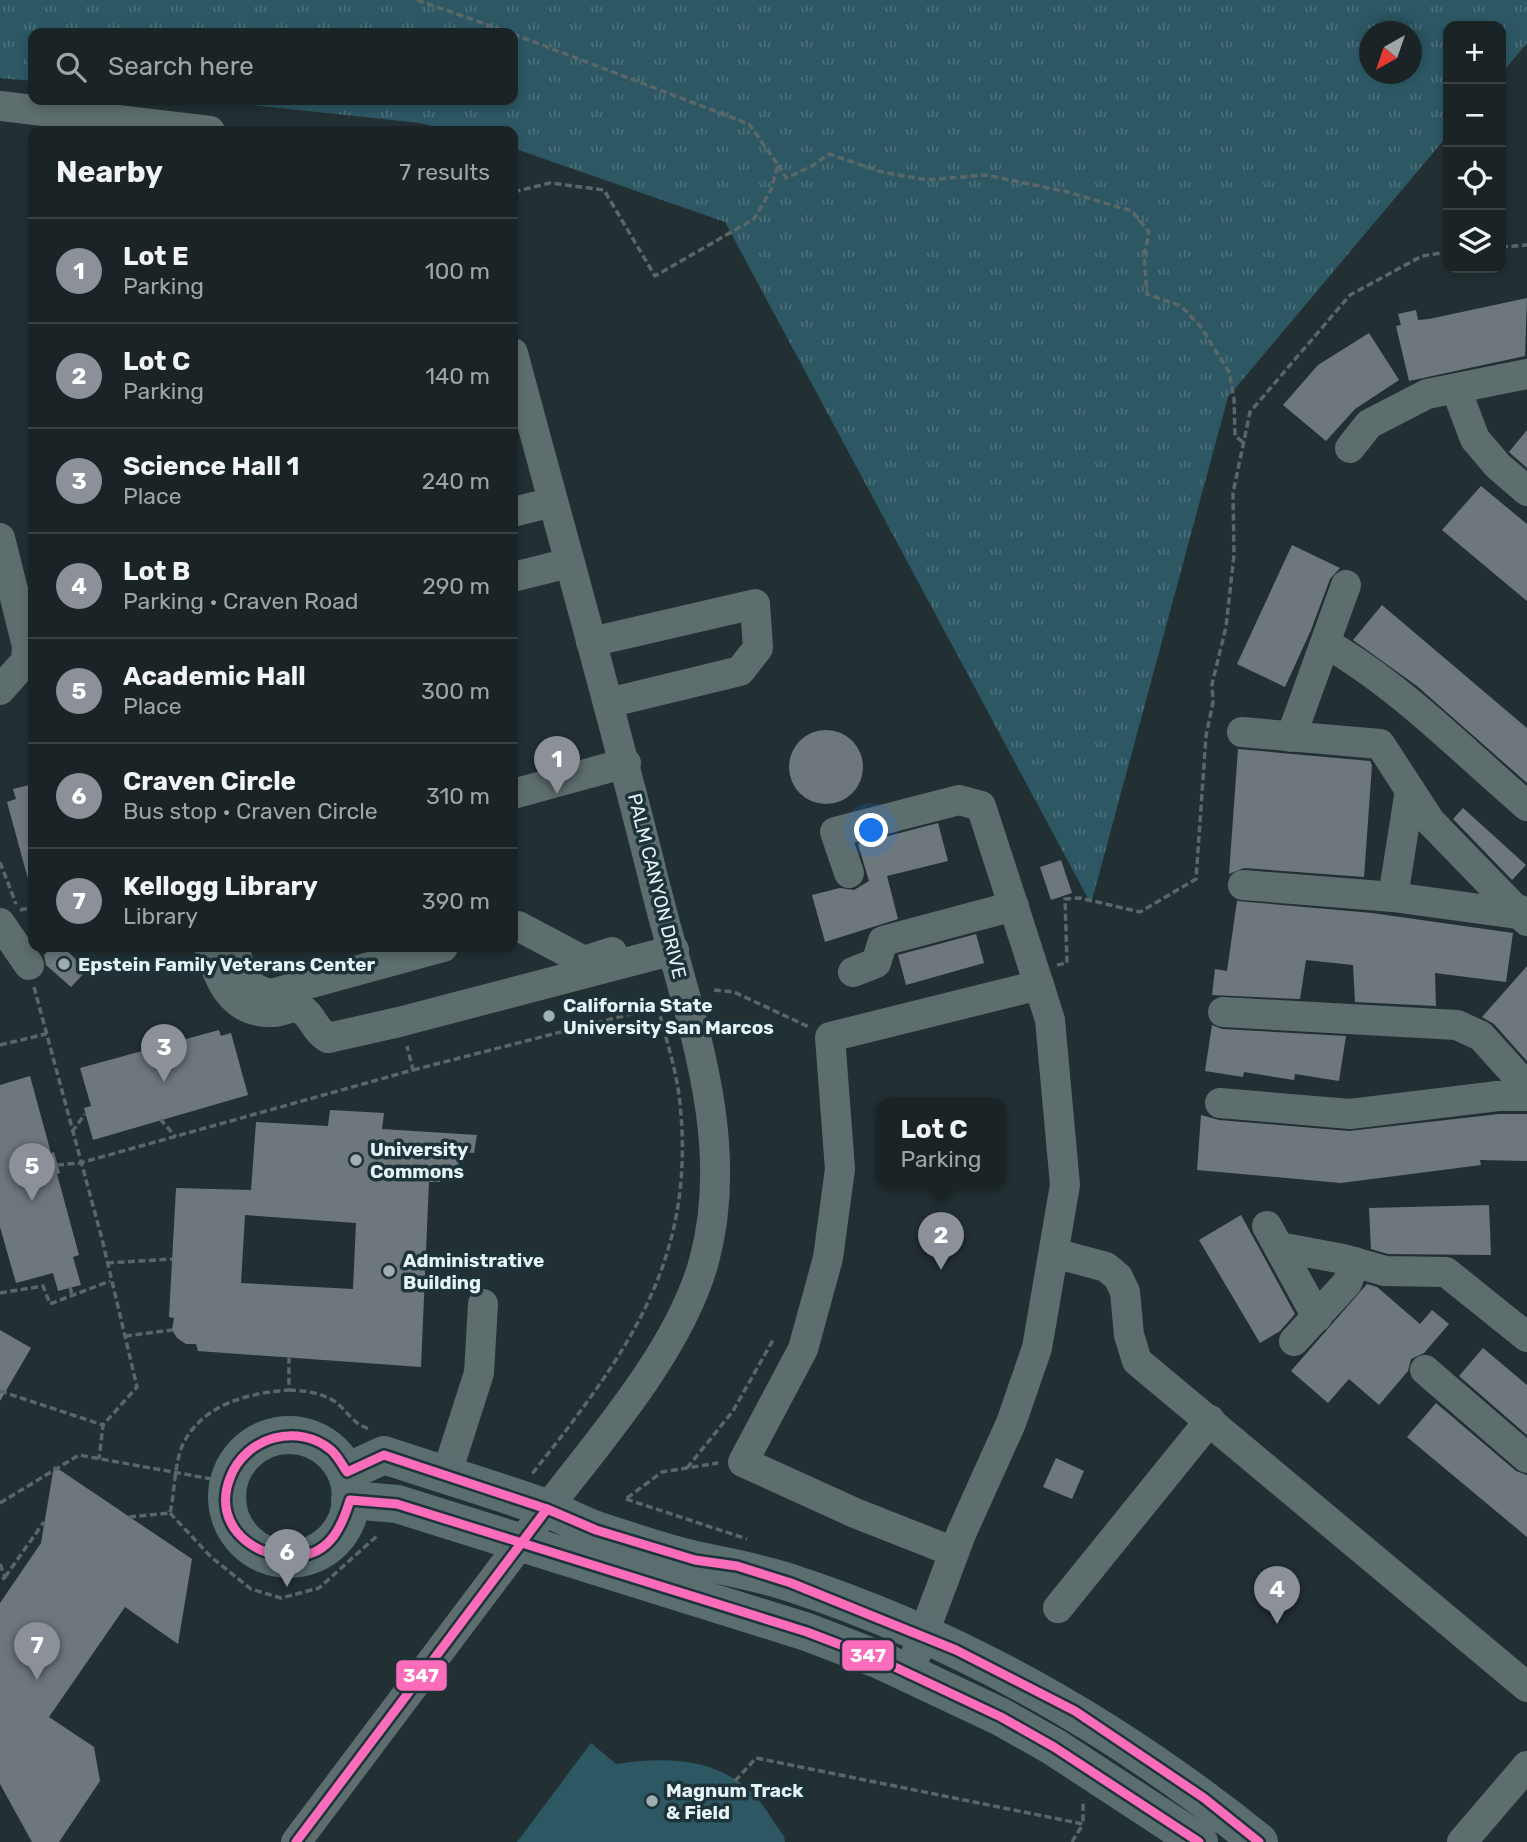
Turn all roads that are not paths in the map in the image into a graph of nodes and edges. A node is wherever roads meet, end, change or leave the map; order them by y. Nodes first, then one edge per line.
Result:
1 (0, 106) edge
2 (155, 126) edge
3 (518, 372) edge
4 (1527, 374) edge
5 (1457, 388) junction
6 (1350, 448) dead end
7 (1527, 491) edge
8 (553, 502) junction
9 (518, 511) edge
10 (0, 538) edge
11 (569, 563) junction
12 (518, 576) edge
13 (1346, 585) dead end
14 (591, 642) junction
15 (1327, 643) junction
16 (23, 651) edge
17 (0, 690) edge
18 (608, 703) junction
19 (1242, 732) dead end
20 (1291, 737) junction
21 (626, 763) junction
22 (1410, 790) junction
23 (518, 793) edge
24 (1527, 806) edge
25 (849, 873) dead end
26 (1243, 885) dead end
27 (1393, 897) junction
28 (1014, 906) junction
29 (1524, 912) edge
30 (518, 926) edge
31 (14, 928) edge
32 (672, 943) junction
33 (211, 952) edge
34 (235, 952) edge
35 (425, 952) edge
36 (29, 965) road end
37 (853, 972) dead end
38 (1037, 978) junction
39 (1223, 1012) dead end
40 (1527, 1087) edge
41 (1527, 1096) edge
42 (1220, 1102) dead end
43 (1054, 1252) junction
44 (1355, 1262) junction
45 (483, 1304) dead end
46 (1317, 1317) junction
47 (1523, 1326) edge
48 (1294, 1341) dead end
49 (1425, 1370) dead end
50 (1210, 1420) junction
51 (1527, 1458) edge
52 (446, 1476) junction
53 (348, 1486) junction
54 (547, 1509) junction
55 (520, 1545) junction
56 (954, 1552) junction
57 (1058, 1608) dead end
58 (922, 1635) junction
59 (909, 1673) junction
60 (1527, 1687) edge
61 (1527, 1766) edge
62 (296, 1842) edge
63 (1199, 1842) edge
64 (1259, 1842) edge
65 (1462, 1842) edge

1 - 2 street
3 - 8 street, PALM CANYON DRIVE
4 - 5 street
5 - 6 street
5 - 7 street
8 - 9 street
8 - 11 street, PALM CANYON DRIVE
10 - 16 street
11 - 12 street
11 - 14 street, PALM CANYON DRIVE
13 - 15 street
14 - 18 street, PALM CANYON DRIVE
14 - 18 street
15 - 20 street
15 - 24 street
16 - 17 street
18 - 21 street, PALM CANYON DRIVE
19 - 20 street
20 - 22 street
21 - 23 street
21 - 32 street, PALM CANYON DRIVE
22 - 27 street
22 - 29 street
25 - 28 street
26 - 27 street
27 - 29 street
28 - 37 street
28 - 38 street
30 - 32 street
31 - 36 street
32 - 33 street
32 - 54 street, PALM CANYON DRIVE
34 - 35 street
38 - 43 street
38 - 56 street
39 - 40 street
41 - 42 street
43 - 50 street
43 - 56 street
44 - 46 street
44 - 46 street
44 - 47 street
45 - 52 street
46 - 48 street
49 - 51 street
50 - 57 street
50 - 60 street
52 - 53 main road
52 - 54 main road
53 - 53 main road
53 - 55 main road
54 - 55 street, PALM CANYON DRIVE
54 - 58 main road
55 - 59 main road
55 - 62 street, PALM CANYON DRIVE
56 - 58 street
58 - 59 street
58 - 64 main road
59 - 63 main road
61 - 65 street

